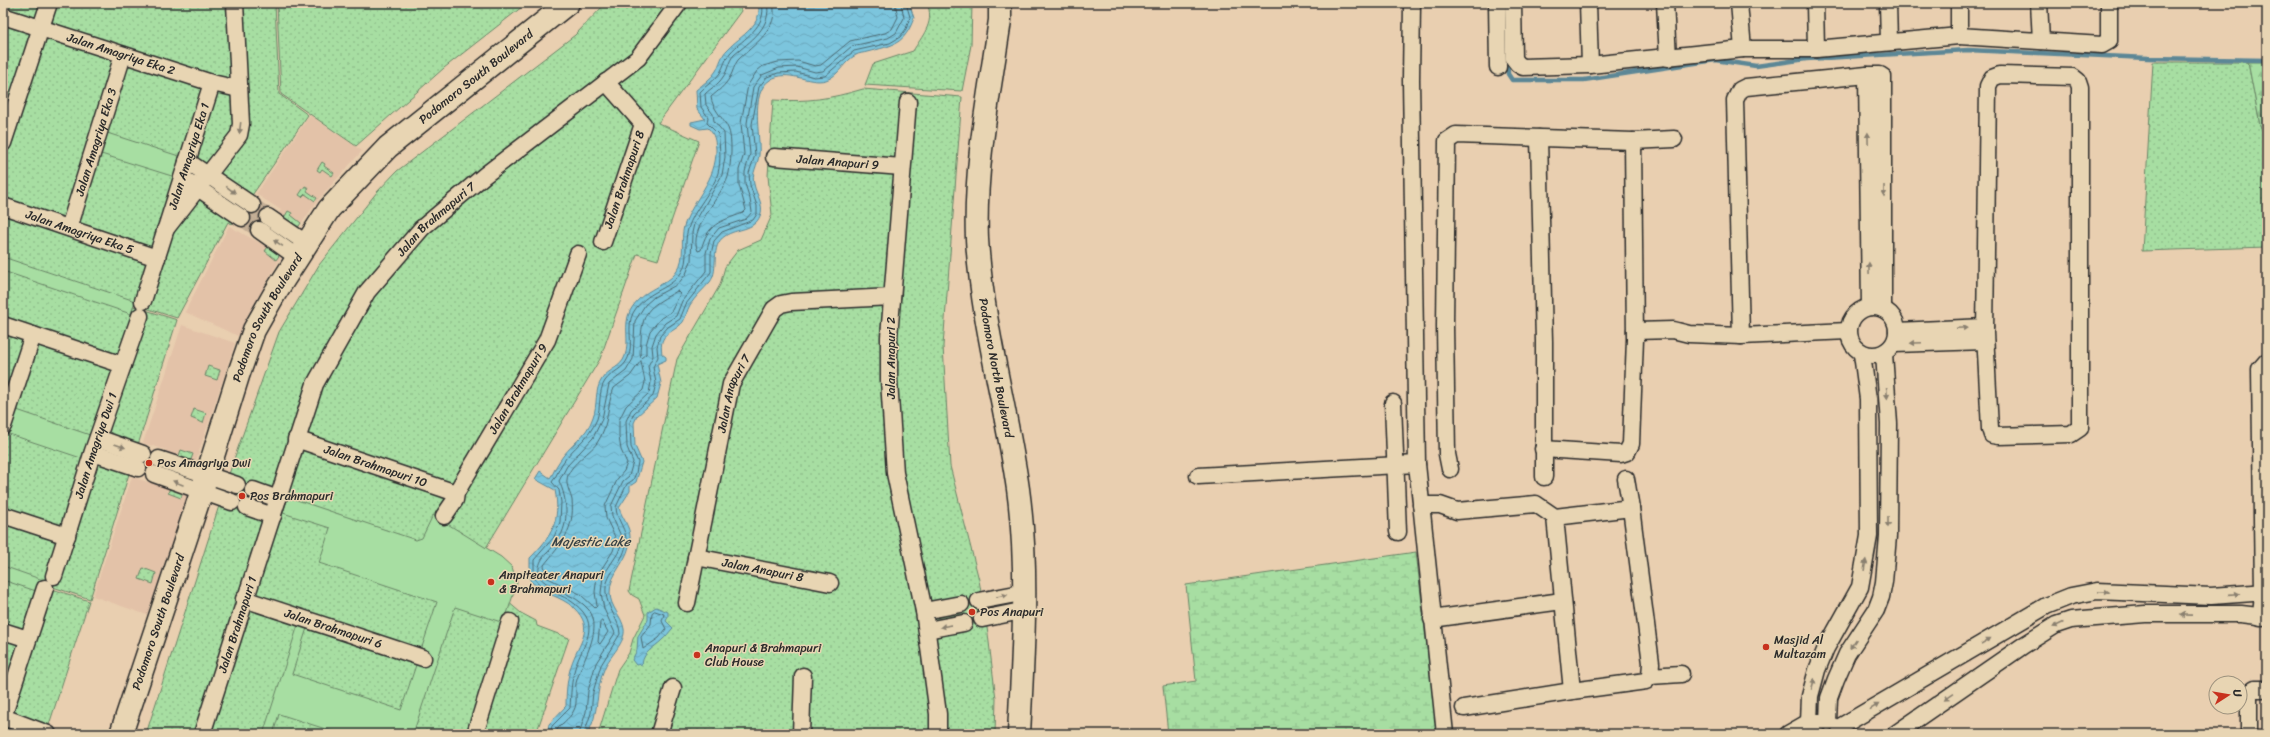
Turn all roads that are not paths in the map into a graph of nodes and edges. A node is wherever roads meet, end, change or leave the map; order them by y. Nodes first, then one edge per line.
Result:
1 (49, 3) edge
2 (235, 3) edge
3 (568, 3) edge
4 (679, 3) edge
5 (1000, 3) edge
6 (1412, 3) edge
7 (1497, 3) edge
8 (1513, 3) edge
9 (1588, 3) edge
10 (1664, 3) edge
11 (1739, 3) edge
12 (1815, 3) edge
13 (1888, 3) edge
14 (1958, 3) edge
15 (2039, 3) edge
16 (2109, 3) edge
17 (3, 16) edge
18 (41, 28) junction
19 (1959, 36) junction
20 (2041, 41) junction
21 (1889, 42) junction
22 (1816, 48) junction
23 (1743, 49) junction
24 (123, 55) junction
25 (1668, 58) junction
26 (1590, 65) junction
27 (1498, 67) dead end
28 (606, 82) junction
29 (212, 83) junction
30 (240, 89) junction
31 (908, 102) dead end
32 (1539, 138) junction
33 (1674, 139) dead end
34 (1633, 141) junction
35 (3, 143) edge
36 (774, 157) dead end
37 (187, 161) junction
38 (902, 167) junction
39 (209, 174) junction
40 (182, 177) junction
41 (197, 187) junction
42 (252, 205) tunnel mouth
43 (3, 206) edge
44 (242, 218) tunnel mouth
45 (263, 224) tunnel mouth
46 (69, 228) junction
47 (166, 230) junction
48 (602, 242) dead end
49 (302, 250) junction
50 (578, 254) dead end
51 (157, 258) junction
52 (892, 297) junction
53 (1877, 308) junction
54 (141, 309) joint
55 (3, 325) edge
56 (1848, 331) junction
57 (1985, 334) junction
58 (33, 335) junction
59 (1635, 335) junction
60 (1741, 336) junction
61 (1892, 343) junction
62 (1862, 354) junction
63 (2267, 361) edge
64 (123, 365) junction
65 (1393, 403) dead end
66 (2263, 417) edge
67 (1889, 424) junction
68 (1868, 425) junction
69 (3, 426) edge
70 (296, 439) junction
71 (95, 445) junction
72 (1543, 449) junction
73 (1869, 459) junction
74 (1888, 459) junction
75 (140, 461) dead end
76 (1417, 464) junction
77 (156, 466) dead end
78 (1396, 467) junction
79 (1450, 469) dead end
80 (1198, 476) dead end
81 (1544, 477) dead end
82 (1626, 480) dead end
83 (204, 484) junction
84 (237, 485) dead end
85 (253, 490) dead end
86 (456, 493) junction
87 (278, 499) junction
88 (232, 502) dead end
89 (1421, 505) junction
90 (247, 507) dead end
91 (1631, 508) junction
92 (3, 515) edge
93 (273, 516) junction
94 (444, 516) dead end
95 (1554, 517) junction
96 (1398, 532) dead end
97 (67, 536) junction
98 (696, 558) junction
99 (830, 583) dead end
100 (2265, 592) edge
101 (2146, 593) junction
102 (244, 599) junction
103 (1854, 599) junction
104 (979, 601) dead end
105 (1026, 601) junction
106 (1562, 601) junction
107 (687, 603) dead end
108 (961, 604) dead end
109 (1876, 610) junction
110 (924, 611) junction
111 (2145, 614) junction
112 (2264, 617) edge
113 (982, 619) dead end
114 (1432, 619) junction
115 (510, 622) dead end
116 (964, 623) dead end
117 (927, 630) junction
118 (3, 631) edge
119 (28, 640) junction
120 (423, 658) dead end
121 (1681, 674) dead end
122 (802, 676) dead end
123 (1650, 676) junction
124 (673, 688) dead end
125 (2267, 689) edge
126 (1572, 690) junction
127 (1464, 708) dead end
128 (3, 717) edge
129 (1809, 722) junction
130 (1839, 728) edge
131 (48, 734) edge
132 (121, 734) edge
133 (202, 734) edge
134 (475, 734) edge
135 (659, 734) edge
136 (801, 734) edge
137 (938, 734) edge
138 (1019, 734) edge
139 (1445, 734) edge
140 (1788, 734) edge
141 (1895, 734) edge
142 (2249, 734) edge

1 - 18 street
2 - 30 street, Jalan Amagriya Eka 1
3 - 49 street, Podomoro South Boulevard
4 - 28 street, Jalan Brahmapuri 7
5 - 105 street, Podomoro North Boulevard
6 - 76 street
7 - 27 street
8 - 26 street
9 - 26 street
10 - 25 street
11 - 23 street
12 - 22 street
13 - 21 street
14 - 19 street
15 - 20 street
16 - 20 street
17 - 18 street, Jalan Amagriya Eka 2
18 - 24 street, Jalan Amagriya Eka 2
18 - 35 street
19 - 20 street
19 - 21 street
21 - 22 street
22 - 23 street
23 - 25 street
24 - 29 street, Jalan Amagriya Eka 2
24 - 46 street, Jalan Amagriya Eka 3
25 - 26 street
28 - 48 street, Jalan Brahmapuri 8
28 - 70 street, Jalan Brahmapuri 7
29 - 30 street, Jalan Amagriya Eka 2
29 - 37 street, Jalan Amagriya Eka 1
30 -> 39 street, Jalan Amagriya Eka 1
31 - 38 street, Jalan Anapuri 2
32 - 34 street
32 - 72 street
32 - 79 street
33 - 34 street
34 - 59 street
36 - 38 street, Jalan Anapuri 9
37 - 39 street
37 - 40 street, Jalan Amagriya Eka 1
38 - 52 street, Jalan Anapuri 2
39 - 41 street, Jalan Amagriya Eka 1
39 -> 42 street
40 - 41 street
40 - 47 street, Jalan Amagriya Eka 1
41 - 44 street
41 - 47 street, Jalan Amagriya Eka 1
43 - 46 street, Jalan Amagriya Eka 5
45 - 49 street
46 - 51 street, Jalan Amagriya Eka 5
47 - 51 street, Jalan Amagriya Eka 1
49 - 83 street, Podomoro South Boulevard
50 - 86 street, Jalan Brahmapuri 9
51 - 54 street, Jalan Amagriya Eka 1
52 - 98 street, Jalan Anapuri 7
52 - 110 street, Jalan Anapuri 2
53 - 56 street
53 - 60 street
53 - 61 street
54 - 64 street, Jalan Amagriya Dwi 1
55 - 58 street
56 - 60 street
56 - 62 street
57 - 57 street
57 - 61 street
58 - 64 street
58 - 69 street
59 - 60 street
59 - 72 street
61 - 62 street
61 -> 67 street
62 - 68 street
63 - 66 street
64 - 71 street, Jalan Amagriya Dwi 1
65 - 78 street
66 - 100 street
67 - 68 street
67 - 74 street
68 - 73 street
70 - 86 street, Jalan Brahmapuri 10
70 - 87 street, Jalan Brahmapuri 7
71 - 75 street
71 - 97 street, Jalan Amagriya Dwi 1
72 - 81 street
73 - 74 street
103 -> 73 street
74 -> 109 street
76 - 78 street
76 - 89 street
77 - 83 street
78 - 80 street
78 - 96 street
82 - 91 street
83 - 84 street
83 - 88 street
83 - 132 street, Podomoro South Boulevard
85 - 87 street
86 - 94 street, Jalan Brahmapuri 9
87 - 93 street, Jalan Brahmapuri 1
89 - 95 street
89 - 114 street
90 - 93 street
91 - 95 street
91 - 123 street
92 - 97 street
93 - 102 street, Jalan Brahmapuri 1
95 - 106 street
97 - 119 street, Jalan Amagriya Dwi 1
98 - 99 street, Jalan Anapuri 8
98 - 107 street, Jalan Anapuri 7
101 -> 100 street
100 - 112 street
101 - 111 street
130 -> 101 street
102 - 120 street, Jalan Brahmapuri 6
102 - 133 street, Jalan Brahmapuri 1
103 - 109 street
129 -> 103 street
104 -> 105 street
105 - 113 street
105 - 138 street, Podomoro North Boulevard
106 - 114 street
106 - 126 street
108 - 110 street
109 -> 130 street
110 - 117 street, Jalan Anapuri 2
112 -> 111 street
111 -> 141 street
114 - 139 street
115 - 134 street
116 -> 117 street
117 - 137 street, Jalan Anapuri 2
118 - 119 street
119 - 128 street, Jalan Amagriya Dwi 1
121 - 123 street
122 - 136 street
123 - 126 street
124 - 135 street
125 - 142 street
126 - 127 street
128 - 131 street
129 - 130 street
129 - 140 street

